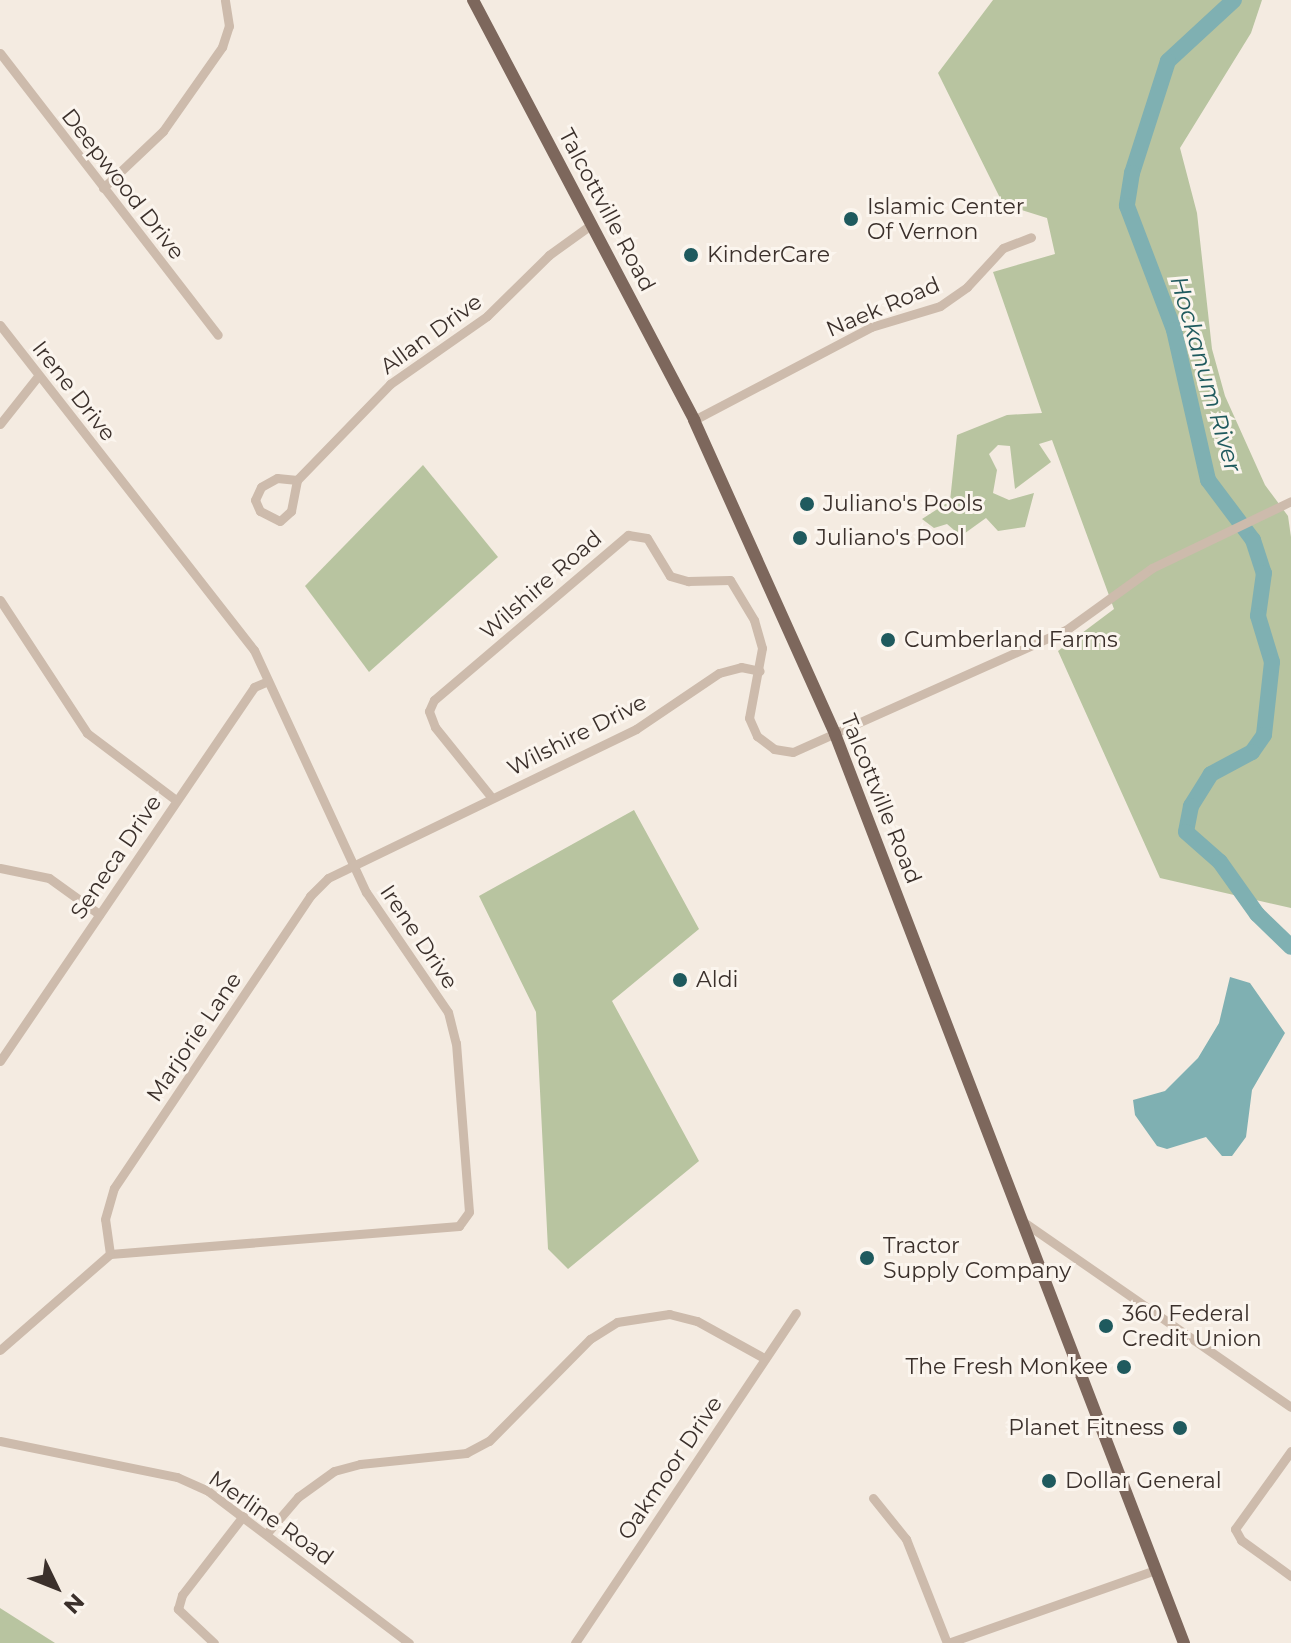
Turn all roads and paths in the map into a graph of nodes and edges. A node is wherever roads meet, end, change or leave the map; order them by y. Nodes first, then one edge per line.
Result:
1 (225, 0) edge
2 (473, 0) edge
3 (0, 53) edge
4 (103, 188) junction
5 (592, 224) junction
6 (1031, 237) dead end
7 (0, 325) edge
8 (218, 335) dead end
9 (38, 376) junction
10 (694, 420) junction
11 (0, 424) edge
12 (297, 480) junction
13 (1291, 501) edge
14 (0, 600) edge
15 (760, 671) junction
16 (268, 681) junction
17 (835, 734) junction
18 (492, 798) junction
19 (176, 800) junction
20 (355, 863) junction
21 (0, 868) edge
22 (99, 914) junction
23 (0, 1061) edge
24 (1025, 1223) junction
25 (110, 1254) junction
26 (796, 1313) dead end
27 (0, 1350) edge
28 (764, 1358) junction
29 (1291, 1407) edge
30 (0, 1441) edge
31 (1291, 1451) edge
32 (873, 1498) dead end
33 (243, 1516) junction
34 (267, 1533) junction
35 (1155, 1570) junction
36 (1291, 1576) edge
37 (214, 1643) edge
38 (409, 1643) edge
39 (575, 1643) edge
40 (948, 1643) edge
41 (1184, 1643) edge

1 - 4 street
2 - 5 main road, Talcottville Road
3 - 4 street, Deepwood Drive
4 - 8 street, Deepwood Drive
5 - 10 main road, Talcottville Road
5 - 12 street, Allan Drive
6 - 10 street, Naek Road
7 - 9 street, Irene Drive
9 - 11 street
9 - 16 street, Irene Drive
10 - 17 main road, Talcottville Road
12 - 12 street, Allan Drive
13 - 17 street
14 - 19 street
15 - 17 street
15 - 18 street, Wilshire Drive
15 - 18 street, Wilshire Road
16 - 19 street, Seneca Drive
16 - 20 street, Irene Drive
17 - 24 main road, Talcottville Road
18 - 20 street, Wilshire Drive
19 - 22 street, Seneca Drive
20 - 25 street, Marjorie Lane
20 - 25 street, Irene Drive
21 - 22 street
22 - 23 street, Seneca Drive
24 - 29 street
24 - 35 main road, Talcottville Road
25 - 27 street
26 - 28 street, Oakmoor Drive
28 - 34 street
28 - 39 street, Oakmoor Drive
30 - 33 street, Merline Road
31 - 36 street
32 - 40 street
33 - 34 street, Merline Road
33 - 37 street
34 - 38 street, Merline Road
35 - 40 street
35 - 41 main road, Talcottville Road

